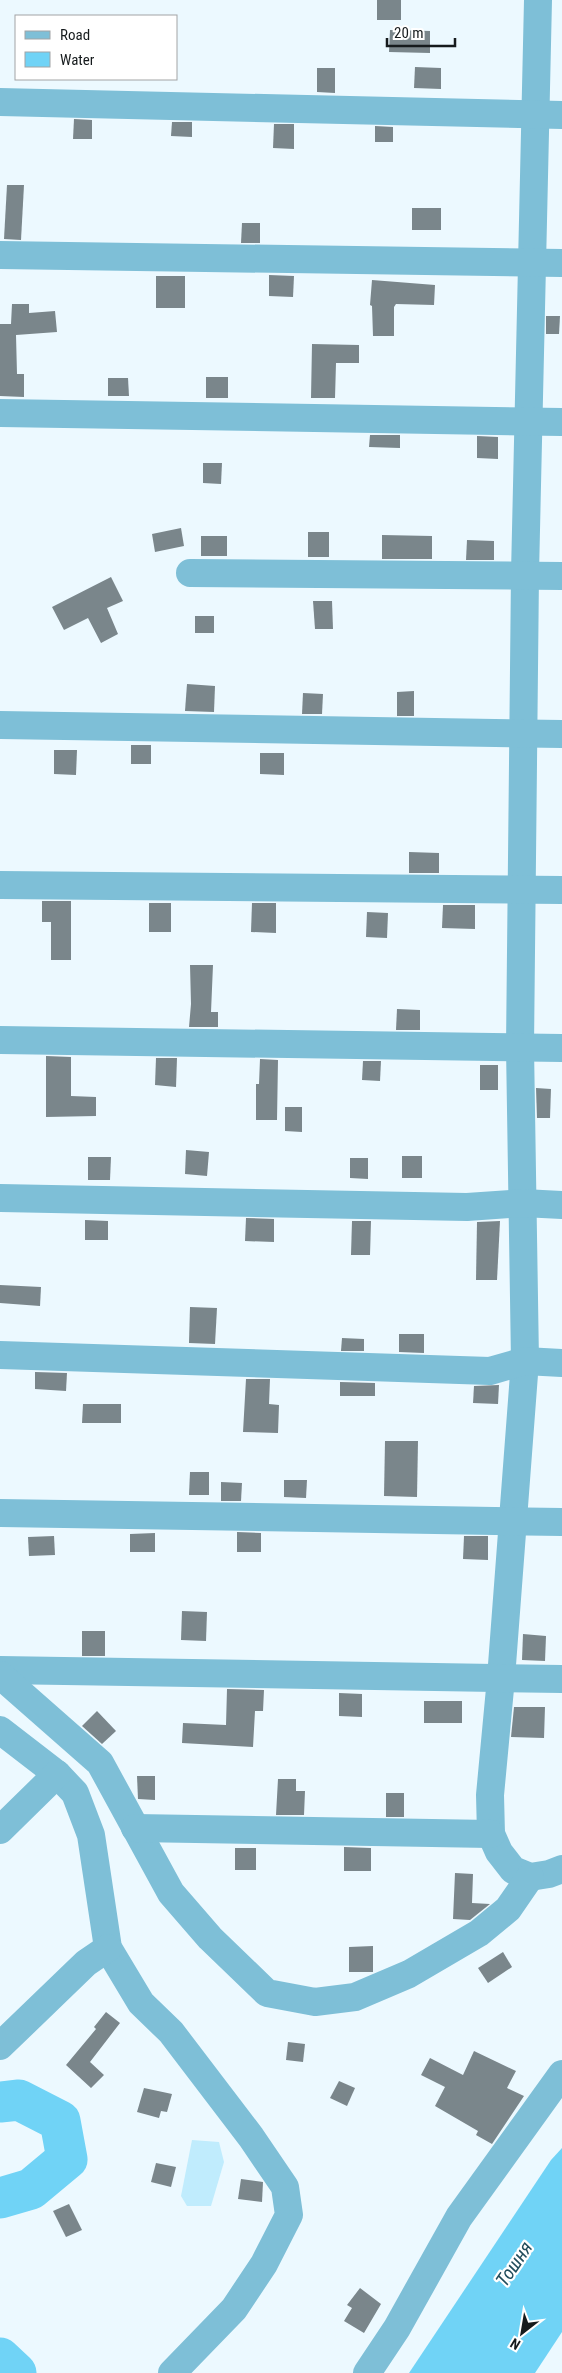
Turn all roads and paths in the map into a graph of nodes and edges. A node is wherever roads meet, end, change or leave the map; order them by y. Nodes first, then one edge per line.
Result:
1 (538, 0) edge
2 (0, 102) edge
3 (549, 114) edge
4 (0, 255) edge
5 (532, 262) junction
6 (562, 263) edge
7 (0, 413) edge
8 (529, 421) junction
9 (562, 422) edge
10 (190, 573) dead end
11 (526, 574) junction
12 (562, 576) edge
13 (0, 725) edge
14 (524, 733) junction
15 (562, 734) edge
16 (0, 885) edge
17 (522, 888) junction
18 (562, 890) edge
19 (0, 1040) edge
20 (520, 1047) junction
21 (562, 1048) edge
22 (0, 1198) edge
23 (523, 1203) junction
24 (562, 1205) edge
25 (0, 1355) edge
26 (525, 1361) junction
27 (562, 1363) edge
28 (0, 1514) edge
29 (514, 1520) junction
30 (562, 1522) edge
31 (0, 1670) edge
32 (0, 1675) edge
33 (502, 1678) junction
34 (562, 1679) edge
35 (0, 1730) edge
36 (57, 1774) junction
37 (135, 1828) junction
38 (0, 1830) edge
39 (491, 1834) junction
40 (562, 1869) edge
41 (530, 1876) junction
42 (108, 1948) junction
43 (0, 2046) edge
44 (562, 2074) edge
45 (172, 2373) edge
46 (367, 2373) edge

1 - 3 street
2 - 3 street
3 - 5 street
4 - 5 street
5 - 6 street
5 - 8 street
7 - 8 street
8 - 9 street
8 - 11 street
10 - 11 street
11 - 12 street
11 - 14 street
13 - 14 street
14 - 15 street
14 - 17 street
16 - 17 street
17 - 18 street
17 - 20 street
19 - 20 street
20 - 21 street
20 - 23 street
22 - 23 street
23 - 24 street
23 - 26 street
25 - 26 street
26 - 27 street
26 - 29 street
28 - 29 street
29 - 30 street
29 - 33 street
31 - 33 street
32 - 37 street
33 - 34 street
33 - 39 street
35 - 36 street
36 - 38 street
36 - 42 street
37 - 39 street
37 - 41 street
39 - 41 street
40 - 41 street
42 - 43 street
42 - 45 street
44 - 46 street

